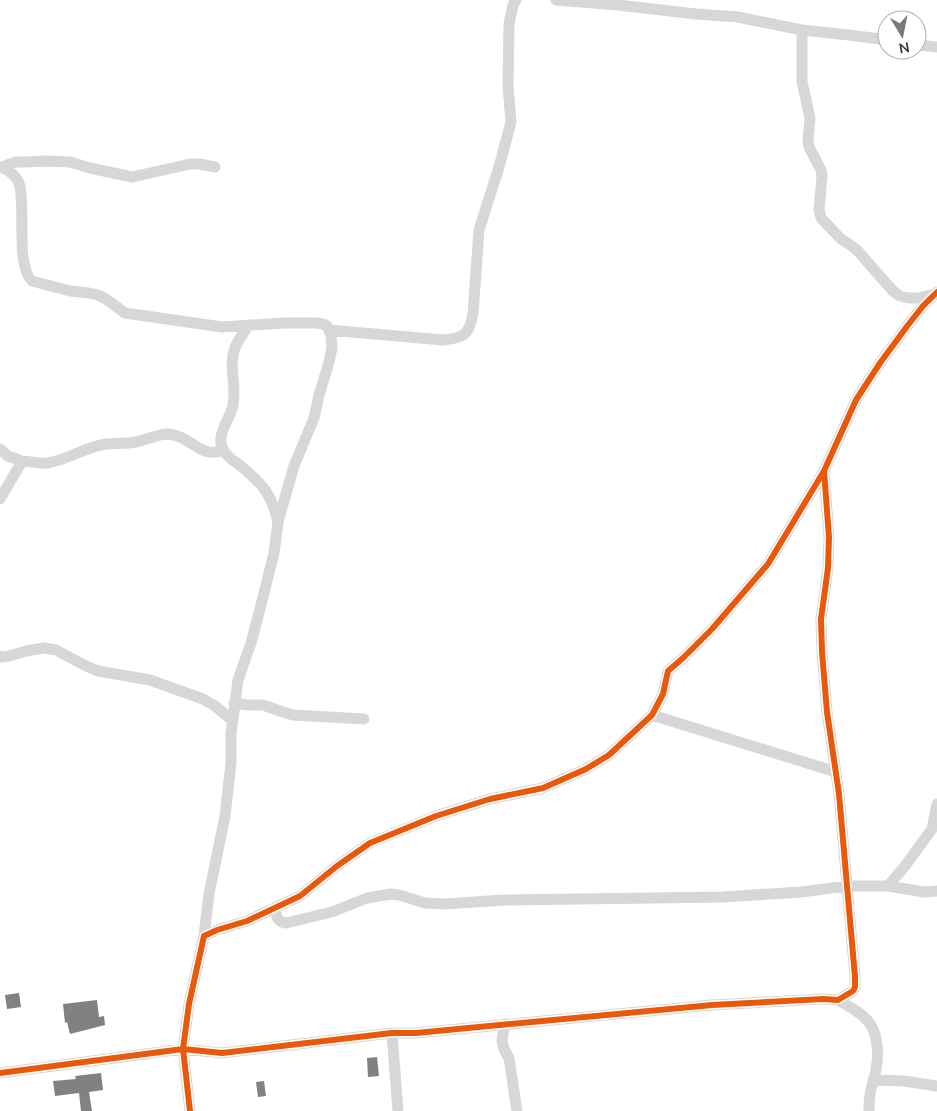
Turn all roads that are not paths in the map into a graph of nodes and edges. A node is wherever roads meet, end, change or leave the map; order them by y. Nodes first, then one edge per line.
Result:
1 (516, 0) edge
2 (556, 0) edge
3 (802, 30) junction
4 (877, 39) edge
5 (1, 167) edge
6 (215, 167) dead end
7 (936, 293) edge
8 (922, 306) junction
9 (937, 306) edge
10 (249, 325) junction
11 (329, 330) junction
12 (0, 449) edge
13 (223, 450) junction
14 (20, 461) junction
15 (824, 471) junction
16 (0, 499) edge
17 (278, 522) junction
18 (0, 656) edge
19 (234, 703) junction
20 (652, 715) junction
21 (364, 719) dead end
22 (232, 720) junction
23 (836, 772) junction
24 (937, 804) edge
25 (847, 886) junction
26 (888, 886) junction
27 (937, 891) edge
28 (274, 908) junction
29 (204, 936) junction
30 (838, 1000) junction
31 (505, 1024) junction
32 (392, 1033) junction
33 (183, 1049) junction
34 (0, 1073) edge
35 (873, 1080) junction
36 (937, 1086) edge
37 (190, 1111) edge
38 (398, 1111) edge
39 (518, 1111) edge
40 (869, 1111) edge

1 - 11 street
2 - 3 street
3 - 4 street
3 - 7 street
5 - 6 street
5 - 10 street
7 - 8 street
8 - 9 street
8 - 15 street
10 - 11 street
10 - 13 street
11 - 17 street
12 - 14 street
13 - 14 street
13 - 17 street
14 - 16 street
15 - 20 street
15 - 23 street
17 - 19 street
18 - 22 street
19 - 21 street
19 - 22 street
20 - 23 street
20 - 28 street
22 - 29 street
23 - 25 street
24 - 26 street
25 - 26 street
25 - 28 street
25 - 30 street
26 - 27 street
28 - 29 street
29 - 33 street
30 - 31 street
30 - 35 street
31 - 32 street
31 - 39 street
32 - 33 street
32 - 38 street
33 - 34 street
33 - 37 street
35 - 36 street
35 - 40 street

